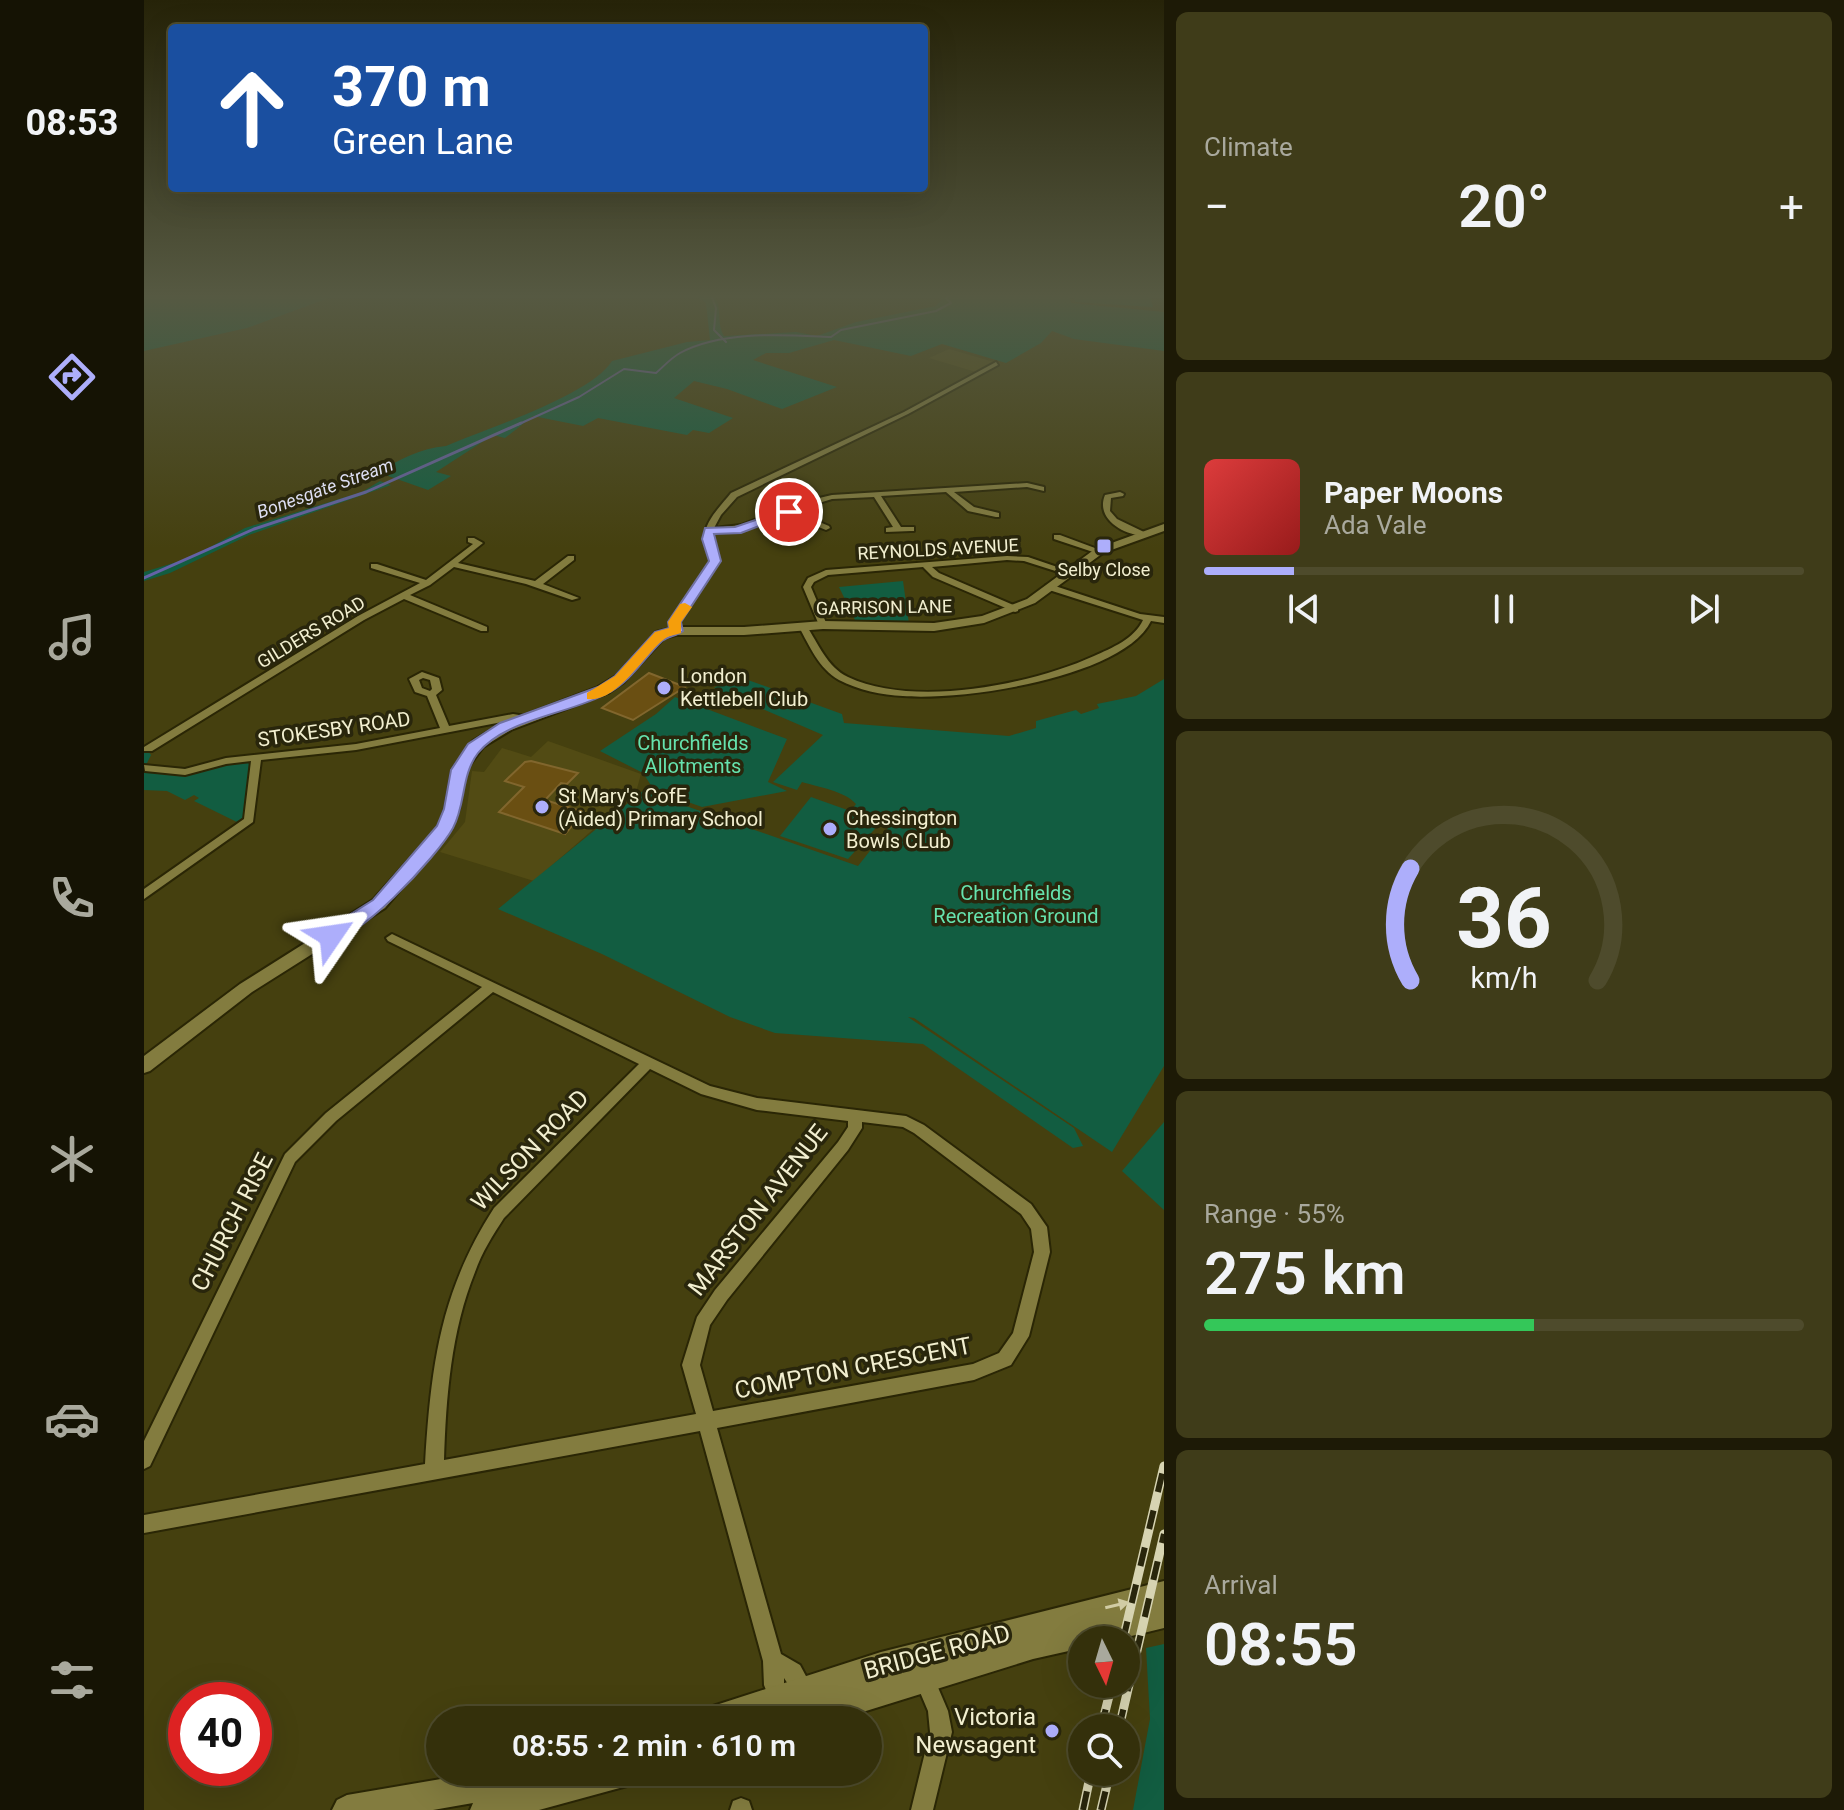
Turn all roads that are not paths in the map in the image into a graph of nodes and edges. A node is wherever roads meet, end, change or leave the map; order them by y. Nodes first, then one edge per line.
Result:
1 (968, 379) edge
2 (1041, 489) dead end
3 (949, 491) junction
4 (1120, 494) dead end
5 (877, 495) junction
6 (789, 512) junction
7 (996, 515) dead end
8 (1164, 527) edge
9 (826, 528) dead end
10 (911, 529) dead end
11 (709, 531) junction
12 (1141, 534) junction
13 (1057, 537) dead end
14 (480, 542) dead end
15 (1099, 551) junction
16 (564, 561) dead end
17 (453, 564) junction
18 (925, 565) junction
19 (382, 566) dead end
20 (1068, 572) junction
21 (427, 583) junction
22 (537, 584) junction
23 (1049, 587) junction
24 (404, 596) junction
25 (575, 598) dead end
26 (1015, 609) junction
27 (1148, 618) junction
28 (1164, 620) edge
29 (823, 625) junction
30 (803, 627) junction
31 (484, 629) dead end
32 (676, 631) junction
33 (431, 694) dead end
34 (528, 719) junction
35 (472, 725) junction
36 (446, 730) junction
37 (488, 736) junction
38 (146, 748) edge
39 (256, 759) junction
40 (144, 769) edge
41 (144, 895) edge
42 (392, 938) dead end
43 (491, 987) junction
44 (648, 1063) junction
45 (144, 1066) edge
46 (855, 1115) junction
47 (705, 1421) junction
48 (144, 1460) edge
49 (434, 1470) junction
50 (144, 1524) edge
51 (1164, 1594) edge
52 (1164, 1615) edge
53 (924, 1678) junction
54 (791, 1706) edge
55 (797, 1706) edge
56 (802, 1706) edge
57 (484, 1786) edge
58 (583, 1786) edge
59 (516, 1807) edge
60 (347, 1810) edge
61 (485, 1810) edge
62 (922, 1810) edge

1 - 11 street
2 - 3 street
3 - 5 street
3 - 7 street
4 - 12 street
5 - 6 street
5 - 10 street
6 - 9 street
6 - 11 street
8 - 12 street, GARRISON LANE
11 - 32 street
12 - 15 street, GARRISON LANE
13 - 15 street
14 - 17 street, GILDERS ROAD
15 - 20 street, GARRISON LANE
16 - 22 street
17 - 21 street, GILDERS ROAD
17 - 22 street
18 - 20 street, REYNOLDS AVENUE
18 - 26 street
18 - 29 street, REYNOLDS AVENUE
19 - 21 street
20 - 23 street, GARRISON LANE
21 - 24 street, GILDERS ROAD
22 - 25 street
23 - 26 street, GARRISON LANE
23 - 27 street
24 - 31 street
24 - 38 street, GILDERS ROAD
26 - 29 street, GARRISON LANE
27 - 28 street
27 - 30 street
29 - 30 street, GARRISON LANE
30 - 32 street, GARRISON LANE
32 - 34 street
33 - 36 street
34 - 35 street, STOKESBY ROAD
34 - 37 street
35 - 36 street, STOKESBY ROAD
35 - 37 street
36 - 39 street, STOKESBY ROAD
37 - 45 street
38 - 40 street, GILDERS ROAD
39 - 40 street, STOKESBY ROAD
39 - 41 street
42 - 43 street, COMPTON CRESCENT
43 - 44 street, COMPTON CRESCENT
43 - 48 street, CHURCH RISE
44 - 46 street, COMPTON CRESCENT
44 - 49 street, WILSON ROAD
46 - 47 street, MARSTON AVENUE
46 - 47 street, COMPTON CRESCENT
47 - 49 street, COMPTON CRESCENT
47 - 54 street, MARSTON AVENUE
49 - 50 street, COMPTON CRESCENT
55 -> 51 street, BRIDGE ROAD
52 - 53 street, BRIDGE ROAD
53 - 56 street, BRIDGE ROAD
53 - 62 street
57 - 60 street
58 - 59 street
59 - 61 street

